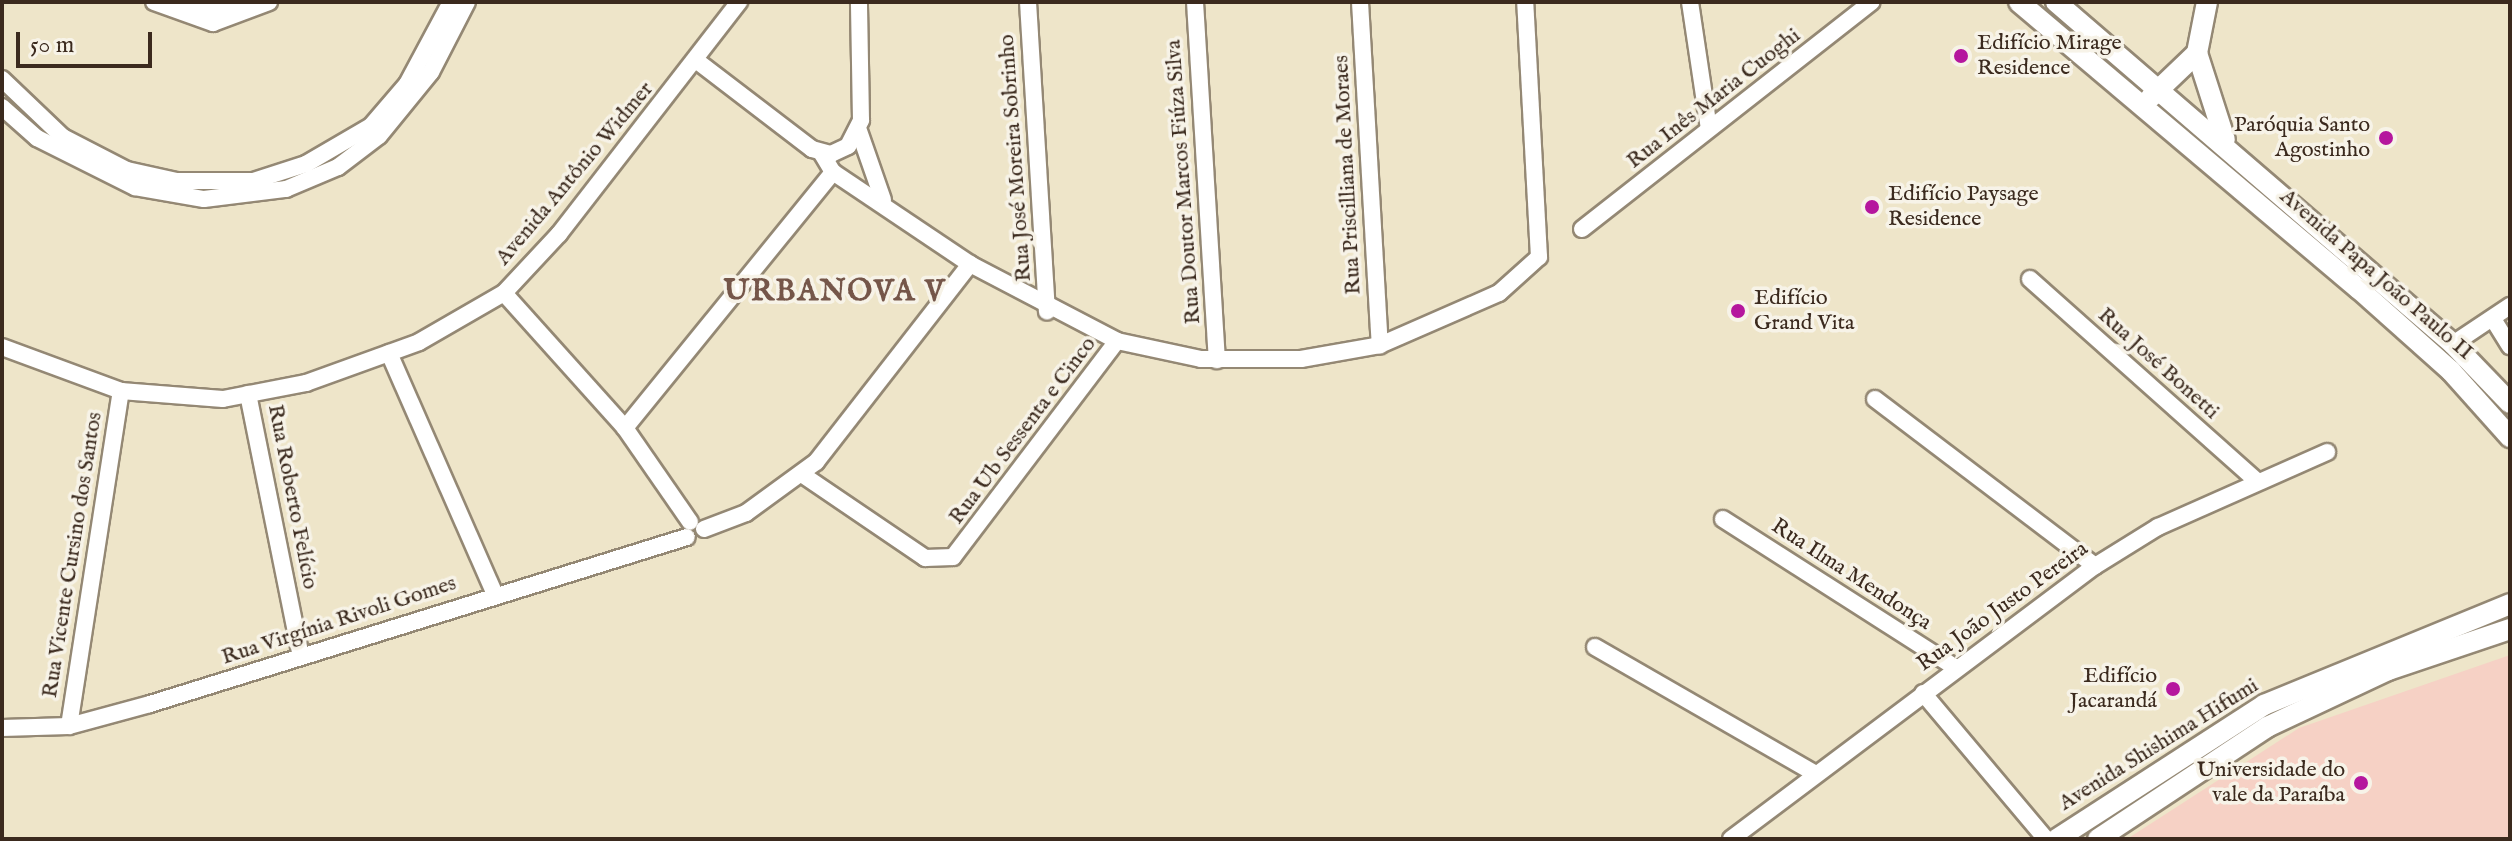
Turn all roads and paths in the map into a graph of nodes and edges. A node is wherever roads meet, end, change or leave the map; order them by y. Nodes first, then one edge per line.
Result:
1 (154, 2) edge
2 (178, 2) edge
3 (242, 2) edge
4 (269, 2) edge
5 (451, 2) edge
6 (467, 2) edge
7 (739, 2) edge
8 (859, 2) edge
9 (1028, 2) edge
10 (1195, 2) edge
11 (1360, 2) edge
12 (1525, 2) edge
13 (1690, 2) edge
14 (1872, 2) edge
15 (2019, 2) edge
16 (2056, 2) edge
17 (2207, 2) edge
18 (2197, 53) junction
19 (697, 61) junction
20 (2, 79) edge
21 (2159, 90) junction
22 (2142, 105) junction
23 (2, 107) edge
24 (1709, 129) junction
25 (859, 131) junction
26 (2231, 151) junction
27 (827, 154) junction
28 (833, 172) junction
29 (886, 205) junction
30 (1582, 229) dead end
31 (970, 264) junction
32 (2030, 279) dead end
33 (504, 293) junction
34 (2510, 306) edge
35 (1047, 311) junction
36 (2493, 319) junction
37 (1117, 341) junction
38 (2453, 344) junction
39 (1380, 345) junction
40 (2510, 346) edge
41 (2, 347) edge
42 (389, 353) junction
43 (1217, 360) junction
44 (121, 391) junction
45 (248, 394) junction
46 (1875, 399) dead end
47 (2510, 403) edge
48 (625, 428) junction
49 (2510, 437) edge
50 (2327, 452) dead end
51 (803, 475) junction
52 (2257, 481) junction
53 (1723, 519) dead end
54 (694, 529) junction
55 (2095, 566) junction
56 (495, 594) junction
57 (2510, 604) edge
58 (2510, 629) edge
59 (1595, 647) dead end
60 (301, 656) junction
61 (1956, 668) junction
62 (1923, 693) junction
63 (69, 726) junction
64 (2, 728) edge
65 (1816, 774) junction
66 (1731, 839) edge
67 (2046, 839) edge
68 (2057, 839) edge
69 (2098, 839) edge

1 - 4 street
2 - 3 street
5 - 20 street
6 - 23 street
7 - 19 street, Avenida Antônio Widmer
8 - 25 street
9 - 35 street, Rua José Moreira Sobrinho
10 - 43 street, Rua Doutor Marcos Fiúza Silva
11 - 39 street, Rua Priscilliana de Moraes
12 - 39 street
13 - 24 street
14 - 24 street, Rua Inês Maria Cuoghi
15 - 22 street, Avenida Papa João Paulo II
16 - 21 street, Avenida Papa João Paulo II
17 - 18 street
18 - 21 street
18 - 26 street
19 - 27 street
19 - 33 street, Avenida Antônio Widmer
21 - 22 street
21 - 26 street, Avenida Papa João Paulo II
22 - 49 street, Avenida Papa João Paulo II
24 - 30 street, Rua Inês Maria Cuoghi
25 - 27 street
25 - 29 street
26 - 38 street, Avenida Papa João Paulo II
27 - 28 street
28 - 29 street
28 - 48 street
29 - 31 street
31 - 35 street
31 - 51 street, Rua Virgínia Rivoli Gomes
32 - 52 street, Rua José Bonetti
33 - 42 street, Avenida Antônio Widmer
33 - 48 street
34 - 36 street
35 - 37 street
36 - 38 street
36 - 40 street
37 - 43 street
37 - 51 street, Rua Ub Sessenta e Cinco
38 - 47 street, Avenida Papa João Paulo II
39 - 43 street
41 - 44 street, Avenida Antônio Widmer
42 - 45 street, Avenida Antônio Widmer
42 - 56 street
44 - 45 street, Avenida Antônio Widmer
44 - 63 street, Rua Vicente Cursino dos Santos
45 - 60 street, Rua Roberto Felício
46 - 55 street
48 - 54 street
50 - 52 street, Rua João Justo Pereira
51 - 54 street, Rua Virgínia Rivoli Gomes
52 - 55 street, Rua João Justo Pereira
53 - 61 street, Rua Ilma Mendonça
54 - 56 street, Rua Virgínia Rivoli Gomes
55 - 61 street, Rua João Justo Pereira
56 - 60 street, Rua Virgínia Rivoli Gomes
57 - 68 street, Avenida Shishima Hifumi
58 - 69 street, Avenida Shishima Hifumi
59 - 65 street
60 - 63 street, Rua Virgínia Rivoli Gomes
61 - 62 street, Rua João Justo Pereira
62 - 65 street, Rua João Justo Pereira
62 - 67 street
63 - 64 street, Rua Virgínia Rivoli Gomes
65 - 66 street, Rua João Justo Pereira

